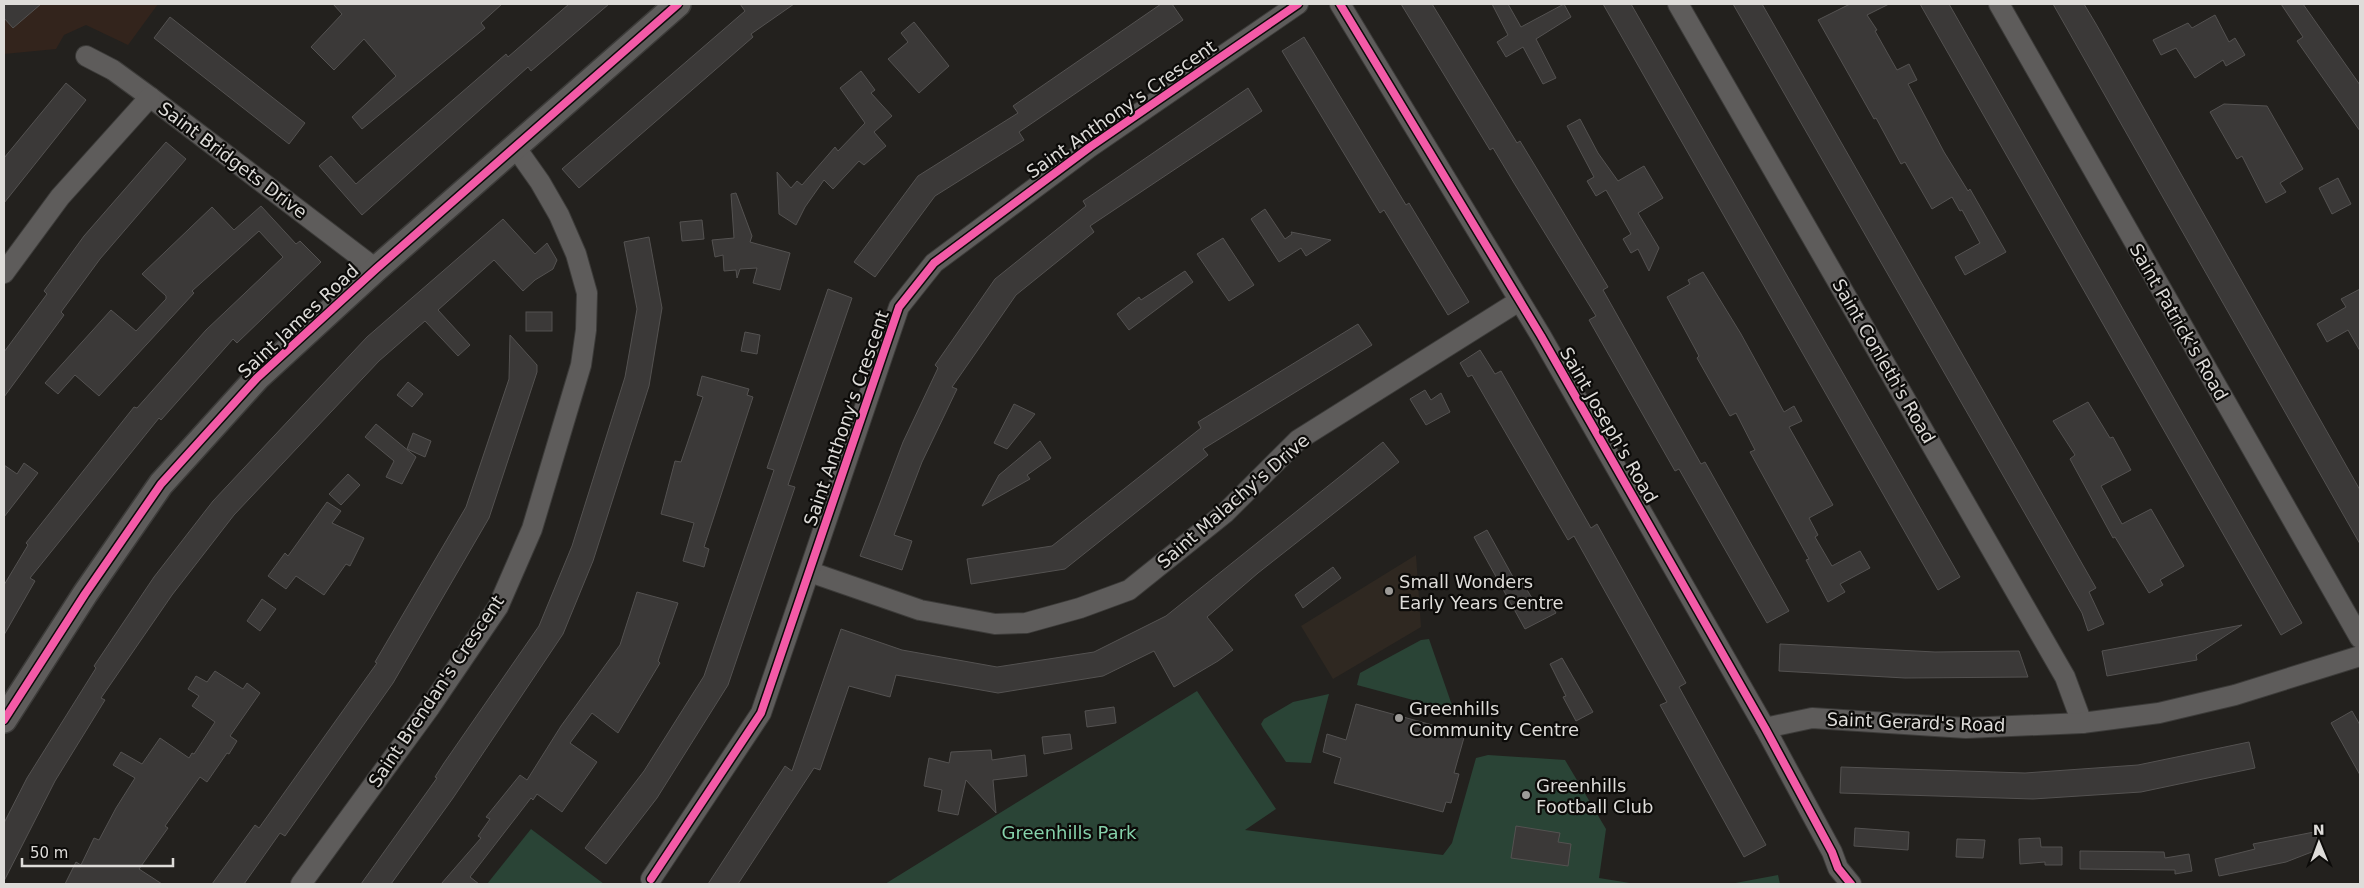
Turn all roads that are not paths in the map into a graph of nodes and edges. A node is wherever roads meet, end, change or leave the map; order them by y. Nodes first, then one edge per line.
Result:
1 (678, 4) edge
2 (1298, 4) edge
3 (1340, 4) edge
4 (1678, 4) edge
5 (1999, 4) edge
6 (86, 56) dead end
7 (150, 97) junction
8 (516, 148) junction
9 (376, 268) junction
10 (4, 272) edge
11 (1519, 301) junction
12 (810, 572) junction
13 (2360, 638) edge
14 (2360, 656) edge
15 (4, 720) edge
16 (2082, 723) junction
17 (1765, 728) junction
18 (652, 880) dead end
19 (301, 884) edge
20 (1851, 884) edge

1 - 8 street, Saint James Road
2 - 12 street, Saint Anthony's Crescent
3 - 11 street, Saint Joseph's Road
4 - 16 street, Saint Conleth's Road
5 - 13 street, Saint Patrick's Road
6 - 7 street, Saint Bridgets Drive
7 - 9 street, Saint Bridgets Drive
7 - 10 street
8 - 9 street, Saint James Road
8 - 19 street, Saint Brendan's Crescent
9 - 15 street, Saint James Road
11 - 12 street, Saint Malachy's Drive
11 - 17 street, Saint Joseph's Road
12 - 18 street, Saint Anthony's Crescent
14 - 16 street, Saint Gerard's Road
16 - 17 street, Saint Gerard's Road
17 - 20 street, Saint Joseph's Road

